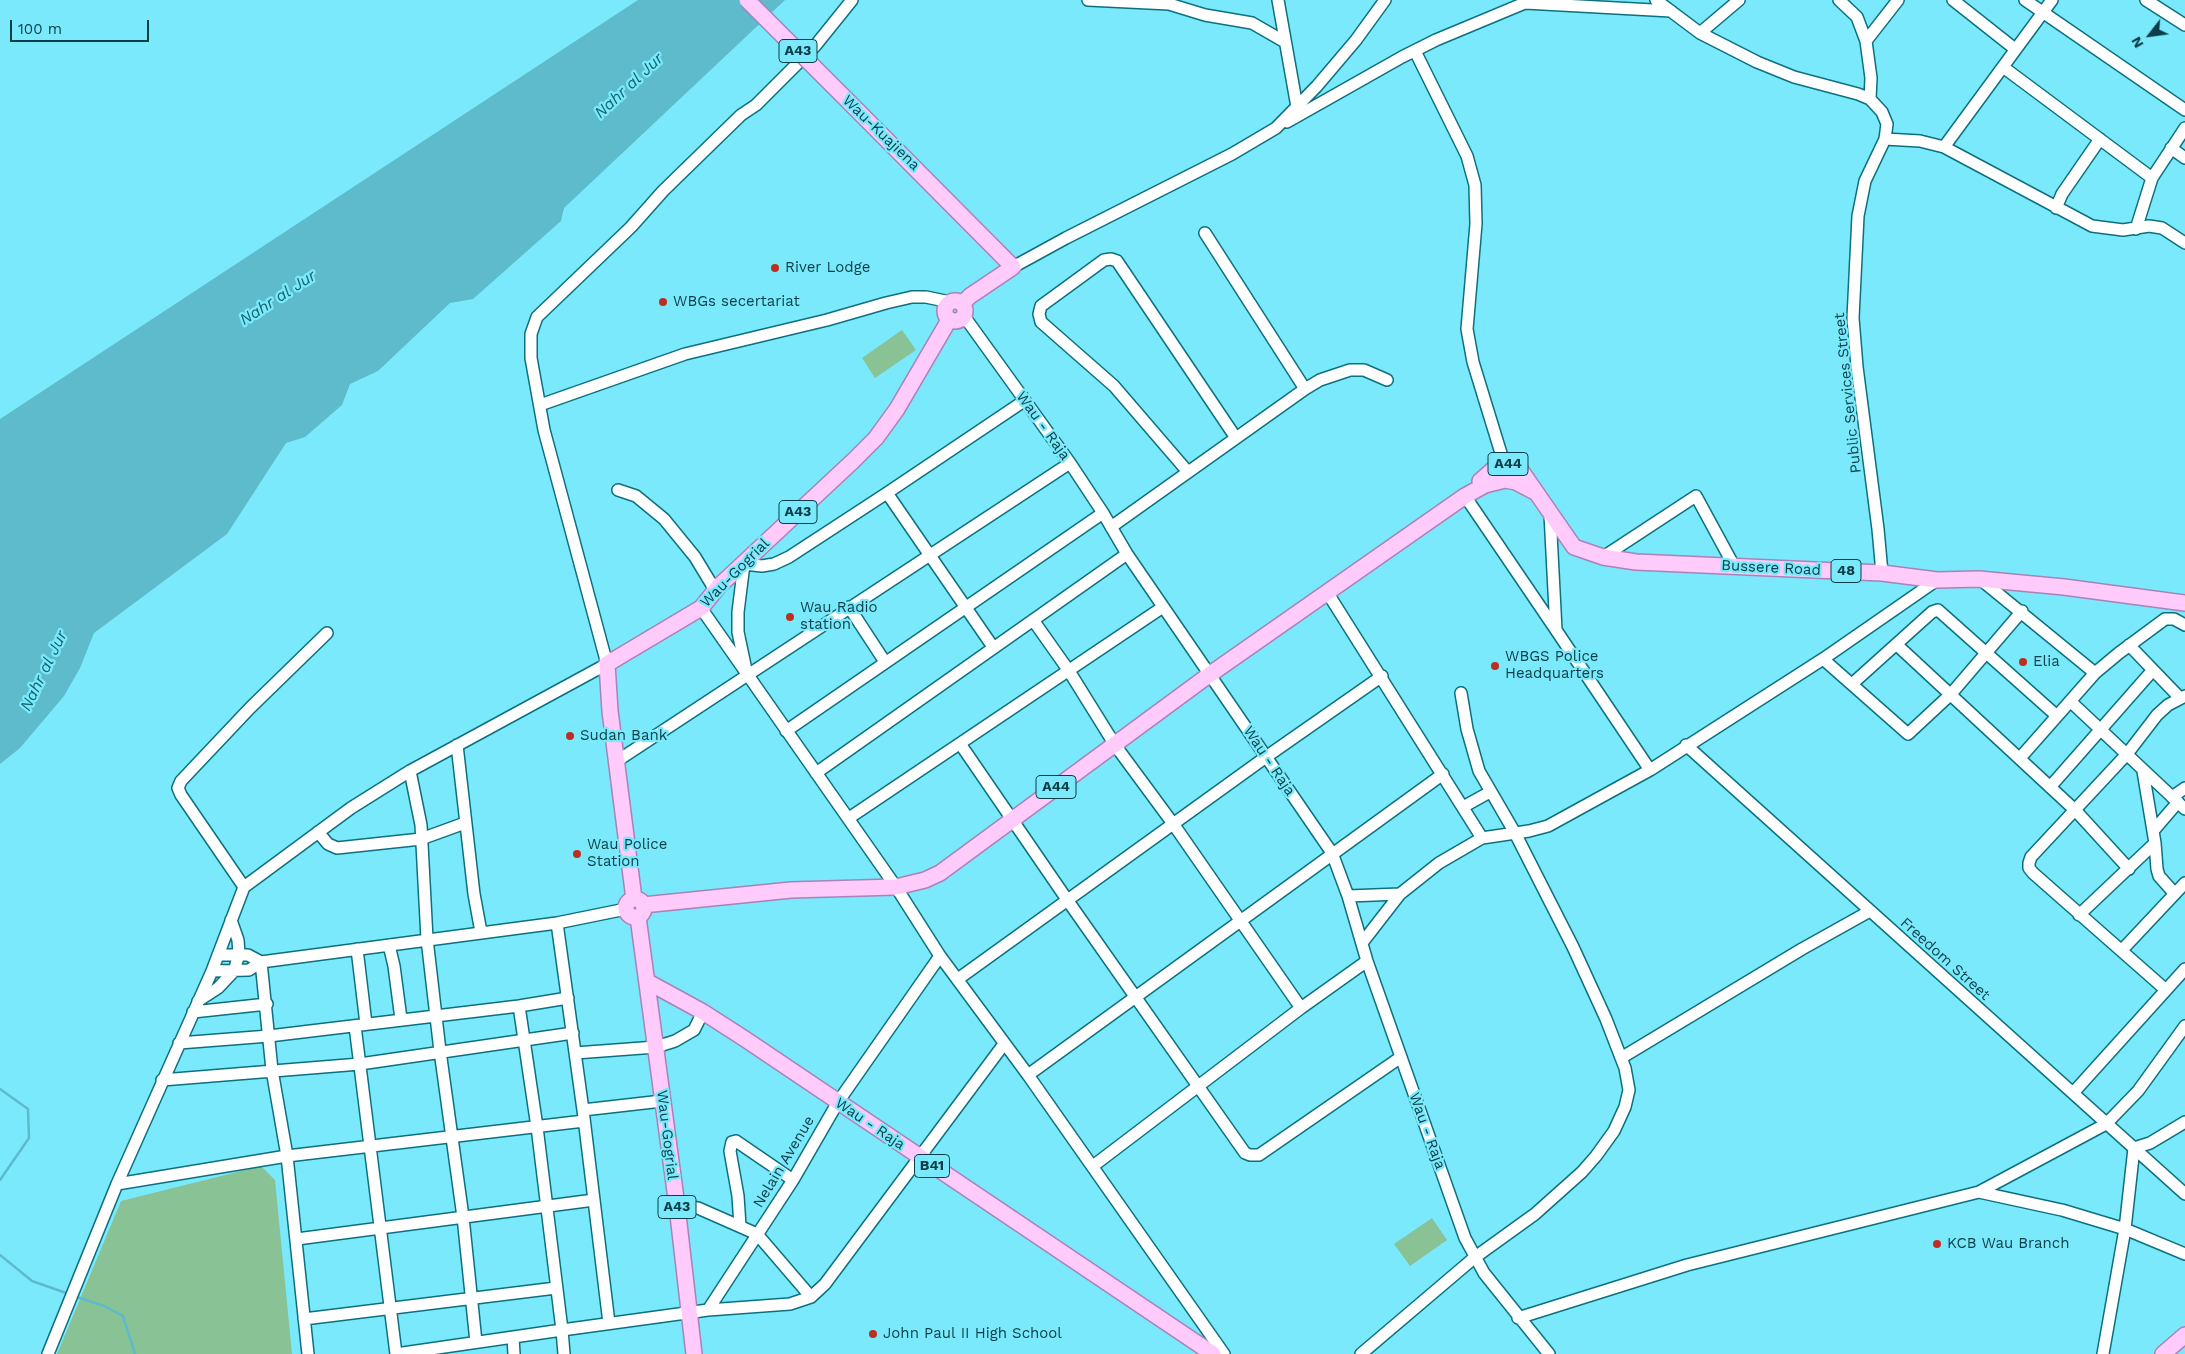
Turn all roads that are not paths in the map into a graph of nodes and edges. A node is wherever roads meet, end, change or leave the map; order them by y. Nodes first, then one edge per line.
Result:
1 (746, 0) edge
2 (852, 0) edge
3 (1088, 0) edge
4 (1278, 0) edge
5 (1385, 0) edge
6 (1656, 0) edge
7 (1738, 0) edge
8 (1839, 0) edge
9 (1898, 0) edge
10 (1953, 0) edge
11 (2026, 0) edge
12 (2052, 0) edge
13 (2146, 0) edge
14 (1528, 1) edge
15 (1671, 12) junction
16 (2043, 12) junction
17 (2185, 25) edge
18 (1700, 33) junction
19 (1866, 41) junction
20 (1285, 42) junction
21 (2015, 49) junction
22 (1415, 51) junction
23 (2003, 67) junction
24 (1870, 99) junction
25 (1297, 107) junction
26 (2185, 110) edge
27 (1276, 128) junction
28 (2185, 128) edge
29 (1885, 139) junction
30 (2100, 139) junction
31 (1944, 147) junction
32 (2171, 148) junction
33 (2185, 158) edge
34 (2152, 178) junction
35 (2056, 208) junction
36 (2136, 229) junction
37 (1204, 233) dead end
38 (2185, 243) edge
39 (1014, 267) junction
40 (956, 311) junction
41 (1387, 380) dead end
42 (1304, 389) junction
43 (1024, 400) junction
44 (540, 406) junction
45 (1236, 438) junction
46 (1070, 462) junction
47 (1504, 464) junction
48 (1188, 472) junction
49 (1485, 485) junction
50 (618, 490) dead end
51 (1535, 492) junction
52 (887, 493) junction
53 (1465, 496) junction
54 (1103, 513) junction
55 (1550, 514) junction
56 (1111, 526) junction
57 (1127, 554) junction
58 (929, 555) junction
59 (1602, 557) junction
60 (744, 564) junction
61 (1734, 566) junction
62 (1882, 573) junction
63 (1979, 578) junction
64 (1937, 580) junction
65 (715, 590) junction
66 (1327, 592) junction
67 (2185, 603) edge
68 (849, 607) junction
69 (965, 607) junction
70 (1163, 607) junction
71 (701, 608) junction
72 (2022, 611) junction
73 (1033, 620) junction
74 (2185, 625) edge
75 (1556, 630) junction
76 (327, 633) dead end
77 (1897, 645) junction
78 (2129, 645) junction
79 (993, 647) junction
80 (1988, 653) junction
81 (1823, 659) junction
82 (885, 662) junction
83 (607, 664) junction
84 (2153, 670) junction
85 (1069, 671) junction
86 (2094, 673) junction
87 (1209, 675) junction
88 (748, 676) junction
89 (1382, 676) junction
90 (1852, 684) junction
91 (1461, 693) dead end
92 (1951, 694) junction
93 (2183, 697) edge
94 (2070, 701) junction
95 (2057, 716) junction
96 (2101, 728) junction
97 (786, 731) junction
98 (457, 745) junction
99 (961, 745) junction
100 (1115, 745) junction
101 (1686, 746) junction
102 (2127, 754) junction
103 (1266, 757) junction
104 (2020, 758) junction
105 (617, 761) junction
106 (1650, 770) junction
107 (2142, 770) junction
108 (410, 771) junction
109 (816, 772) junction
110 (1443, 774) junction
111 (2050, 787) junction
112 (2185, 788) edge
113 (1490, 792) junction
114 (2178, 803) edge
115 (1463, 807) junction
116 (2076, 811) junction
117 (849, 818) junction
118 (1012, 819) junction
119 (466, 823) junction
120 (1174, 825) junction
121 (2154, 830) junction
122 (318, 832) junction
123 (1515, 833) junction
124 (1482, 838) junction
125 (421, 839) junction
126 (2155, 843) junction
127 (1332, 853) junction
128 (2129, 869) junction
129 (2185, 883) edge
130 (244, 886) junction
131 (896, 887) junction
132 (1400, 894) junction
133 (2175, 894) junction
134 (1348, 896) junction
135 (1068, 901) junction
136 (635, 908) junction
137 (1870, 911) junction
138 (2079, 915) junction
139 (231, 920) junction
140 (1240, 920) junction
141 (557, 923) junction
142 (481, 932) junction
143 (427, 939) junction
144 (1362, 943) junction
145 (389, 944) junction
146 (357, 949) junction
147 (2122, 950) junction
148 (239, 954) junction
149 (218, 955) junction
150 (940, 956) junction
151 (1367, 961) junction
152 (261, 962) junction
153 (2185, 969) edge
154 (212, 971) junction
155 (234, 971) junction
156 (958, 979) junction
157 (648, 982) junction
158 (2166, 990) junction
159 (568, 998) junction
160 (1135, 998) junction
161 (198, 1001) junction
162 (267, 1004) junction
163 (519, 1006) junction
164 (1300, 1008) junction
165 (193, 1012) junction
166 (703, 1012) junction
167 (436, 1016) junction
168 (401, 1019) junction
169 (361, 1025) junction
170 (2185, 1026) edge
171 (573, 1033) junction
172 (269, 1036) junction
173 (525, 1039) junction
174 (179, 1043) junction
175 (1004, 1044) junction
176 (656, 1046) junction
177 (440, 1051) junction
178 (576, 1053) junction
179 (1400, 1057) junction
180 (1622, 1058) junction
181 (360, 1064) junction
182 (272, 1070) junction
183 (1028, 1075) junction
184 (162, 1080) junction
185 (1199, 1085) junction
186 (2073, 1094) junction
187 (662, 1101) junction
188 (838, 1102) junction
189 (584, 1115) junction
190 (2185, 1122) edge
191 (2106, 1124) junction
192 (537, 1127) junction
193 (452, 1136) junction
194 (369, 1146) junction
195 (2134, 1148) junction
196 (288, 1156) junction
197 (921, 1158) junction
198 (1093, 1166) junction
199 (793, 1180) junction
200 (117, 1184) junction
201 (1979, 1192) junction
202 (2185, 1194) edge
203 (594, 1200) junction
204 (677, 1206) junction
205 (546, 1208) junction
206 (463, 1217) junction
207 (740, 1226) junction
208 (380, 1228) junction
209 (2125, 1229) junction
210 (757, 1234) junction
211 (297, 1240) junction
212 (2185, 1254) edge
213 (1474, 1258) junction
214 (556, 1288) junction
215 (811, 1297) junction
216 (472, 1300) junction
217 (391, 1308) junction
218 (708, 1310) junction
219 (689, 1313) junction
220 (1518, 1318) junction
221 (304, 1319) junction
222 (609, 1323) junction
223 (562, 1330) junction
224 (2185, 1335) edge
225 (513, 1337) junction
226 (476, 1342) junction
227 (48, 1354) edge
228 (308, 1354) edge
229 (396, 1354) edge
230 (514, 1354) edge
231 (564, 1354) edge
232 (694, 1354) edge
233 (1213, 1354) edge
234 (1224, 1354) edge
235 (1361, 1354) edge
236 (1549, 1354) edge
237 (2103, 1354) edge
238 (2163, 1354) edge

1 - 39 main road, Wau-Kuajiena / A43, bridge
2 - 44 street
3 - 20 street
4 - 20 street
5 - 25 street
6 - 15 street
7 - 18 street
8 - 19 street
9 - 19 street
10 - 21 street
11 - 16 street
12 - 16 street
13 - 17 street
14 - 15 street
14 - 22 street
15 - 18 street
16 - 21 street
16 - 26 street
18 - 24 street
19 - 24 street
20 - 25 street
21 - 23 street
22 - 27 street
22 - 47 street
23 - 30 street
23 - 31 street
24 - 29 street, Public Services Street
25 - 27 street
27 - 39 street
28 - 32 street
29 - 31 street
29 - 62 street, Public Services Street
30 - 34 street
30 - 35 street
31 - 35 street
32 - 33 street
32 - 34 street
34 - 36 street
35 - 36 street
36 - 38 street
37 - 42 street
39 - 40 main road, Wau-Gogrial / A43
40 - 43 street, Wau - Raja
40 - 44 street
40 - 60 main road, Wau-Gogrial / A43
41 - 42 street
42 - 45 street
43 - 46 street, Wau - Raja
43 - 52 street
44 - 83 street
45 - 48 street
45 - 48 street
46 - 54 street, Wau - Raja
46 - 58 street
47 - 49 main road, A44
47 - 51 main road, A44
48 - 56 street
49 - 51 main road, A44
49 - 53 main road, A44
50 - 65 street
51 - 55 main road, Bussere Road / 48
52 - 58 street
52 - 60 street
53 - 66 main road, A44
53 - 75 street
54 - 56 street, Wau - Raja
54 - 69 street
55 - 59 main road, Bussere Road / 48
55 - 75 street
56 - 57 street, Wau - Raja
57 - 70 street, Wau - Raja
57 - 73 street
58 - 68 street
58 - 69 street
59 - 61 main road, Bussere Road / 48
59 - 61 street
60 - 65 main road, Wau-Gogrial / A43
60 - 88 street
61 - 62 main road, Bussere Road / 48
62 - 64 main road, Bussere Road / 48
63 - 64 main road, Bussere Road / 48
63 - 67 main road, Bussere Road / 48
63 - 72 street
64 - 81 street
65 - 71 main road, Wau-Gogrial / A43
66 - 87 main road, A44
66 - 89 street
68 - 82 street
68 - 88 street
69 - 79 street
69 - 82 street
70 - 85 street
70 - 87 street, Wau - Raja
71 - 83 main road, Wau-Gogrial / A43
71 - 88 street
72 - 80 street
72 - 86 street
73 - 79 street
73 - 85 street
74 - 78 street
75 - 106 street
76 - 130 street
77 - 80 street
77 - 90 street
77 - 92 street
78 - 84 street
78 - 86 street
79 - 109 street
80 - 92 street
80 - 95 street
81 - 90 street
81 - 101 street
82 - 97 street
83 - 98 street
83 - 105 main road, Wau-Gogrial / A43
84 - 93 street
84 - 96 street
85 - 99 street
85 - 100 street
86 - 94 street
87 - 100 main road, A44
87 - 103 street, Wau - Raja
88 - 97 street
88 - 105 street
89 - 103 street
89 - 110 street
90 - 92 street
91 - 113 street
92 - 104 street
93 - 102 street
94 - 95 street
94 - 96 street
95 - 104 street
96 - 102 street
96 - 111 street
97 - 109 street
98 - 108 street
98 - 119 street
99 - 117 street
99 - 118 street
100 - 118 main road, A44
100 - 120 street
101 - 106 street
101 - 137 street, Freedom Street
102 - 107 street
102 - 116 street
103 - 120 street
103 - 127 street, Wau - Raja
104 - 111 street
105 - 136 main road, Wau-Gogrial / A43
106 - 123 street
107 - 114 street
107 - 121 street
108 - 122 street
108 - 125 street
109 - 117 street
110 - 115 street
110 - 127 street
111 - 116 street
112 - 114 street
113 - 115 street
113 - 123 street
114 - 121 street
115 - 124 street
116 - 128 street
116 - 138 street
117 - 131 street
118 - 131 main road, A44
118 - 135 street
119 - 125 street
119 - 142 street
120 - 135 street
120 - 140 street
121 - 126 street
122 - 125 street
122 - 130 street
123 - 124 street
123 - 180 street
124 - 132 street
125 - 143 street
126 - 128 street
126 - 133 street
127 - 134 street, Wau - Raja
127 - 140 street
128 - 138 street
129 - 133 street
130 - 139 street
131 - 136 main road, A44
131 - 150 street
132 - 134 street
132 - 144 street
133 - 147 street
134 - 144 street, Wau - Raja
135 - 156 street
135 - 160 street
136 - 141 street
136 - 157 main road, Wau-Gogrial / A43
137 - 180 street
137 - 186 street, Freedom Street
138 - 147 street
139 - 148 street
139 - 149 street
140 - 160 street
140 - 164 street
141 - 142 street
141 - 159 street
142 - 143 street
143 - 145 street
143 - 167 street
144 - 151 street, Wau - Raja
145 - 146 street
145 - 168 street
146 - 152 street
146 - 169 street
147 - 158 street
148 - 149 street
148 - 152 street
148 - 155 street
149 - 154 street
150 - 156 street
150 - 188 street, Nelain Avenue
151 - 164 street
151 - 179 street, Wau - Raja
152 - 155 street
152 - 162 street
153 - 158 street
154 - 155 street
154 - 161 street
155 - 161 street
156 - 175 street
157 - 166 main road, Wau - Raja / B41
157 - 176 main road, Wau-Gogrial / A43
158 - 186 street
159 - 163 street
159 - 171 street
160 - 183 street
160 - 185 street
161 - 165 street
162 - 165 street
162 - 172 street
163 - 167 street
163 - 173 street
164 - 185 street
165 - 174 street
166 - 176 street
166 - 188 main road, Wau - Raja / B41
167 - 168 street
167 - 177 street
168 - 169 street
169 - 172 street
169 - 181 street
170 - 191 street
171 - 173 street
171 - 178 street
172 - 174 street
172 - 182 street
173 - 177 street
173 - 192 street
174 - 184 street
175 - 183 street
175 - 197 street
176 - 178 street
176 - 187 main road, Wau-Gogrial / A43
177 - 181 street
177 - 193 street
178 - 189 street
179 - 185 street
179 - 213 street, Wau - Raja
180 - 213 street
181 - 182 street
181 - 194 street
182 - 184 street
182 - 196 street
183 - 198 street
184 - 200 street
185 - 198 street
186 - 191 street, Freedom Street
187 - 189 street
187 - 204 main road, Wau-Gogrial / A43
188 - 197 main road, Wau - Raja / B41
188 - 199 street, Nelain Avenue
189 - 192 street
189 - 203 street
190 - 195 street
191 - 195 street, Freedom Street
191 - 201 street
192 - 193 street
192 - 205 street
193 - 194 street
193 - 206 street
194 - 196 street
194 - 208 street
195 - 202 street, Freedom Street
195 - 209 street
196 - 200 street
196 - 211 street
197 - 215 street
197 - 233 main road, Wau - Raja / B41
198 - 234 street
199 - 207 street
199 - 210 street, Nelain Avenue
200 - 227 street
201 - 209 street
201 - 220 street
203 - 205 street
203 - 222 street
204 - 207 street
204 - 219 main road, Wau-Gogrial / A43
205 - 206 street
205 - 214 street
206 - 208 street
206 - 216 street
207 - 210 street
208 - 211 street
208 - 217 street
209 - 212 street
209 - 237 street
210 - 215 street
210 - 218 street, Nelain Avenue
211 - 221 street
213 - 220 street, Wau - Raja
213 - 235 street
214 - 216 street
214 - 223 street
215 - 218 street
216 - 217 street
216 - 226 street
217 - 221 street
217 - 229 street
218 - 219 street
219 - 222 street
219 - 232 main road, Wau-Gogrial / A43
220 - 236 street, Wau - Raja
221 - 228 street
222 - 223 street
223 - 225 street
223 - 231 street
224 - 238 main road
225 - 226 street
225 - 230 street
226 - 229 street

